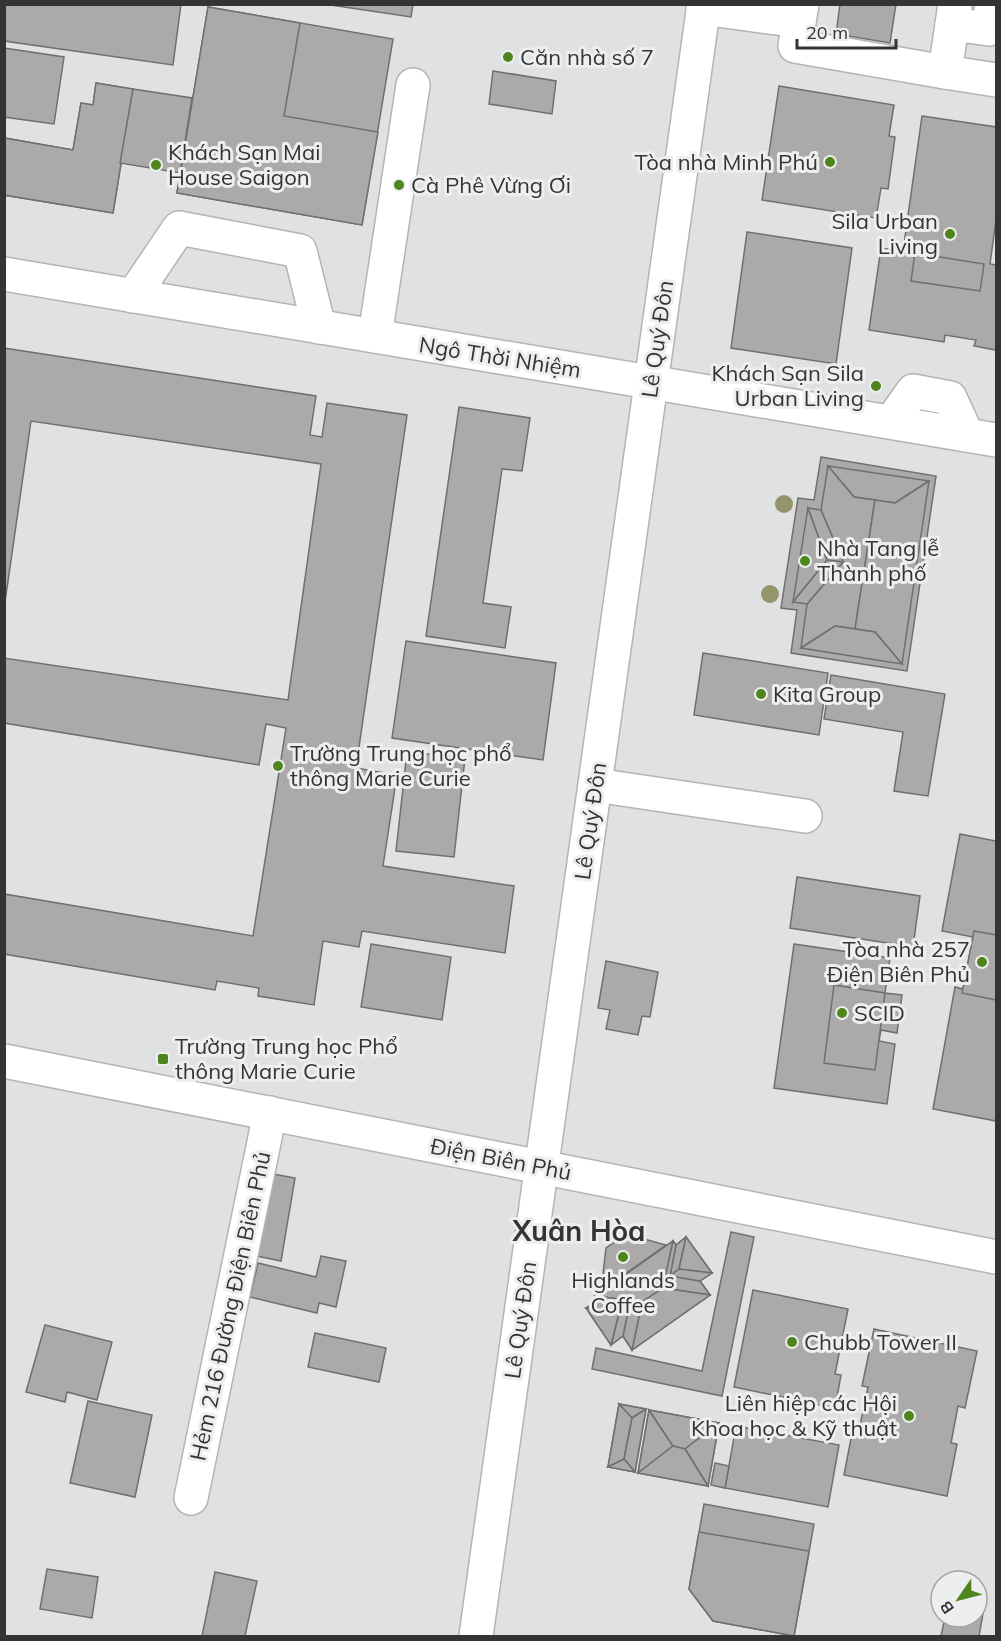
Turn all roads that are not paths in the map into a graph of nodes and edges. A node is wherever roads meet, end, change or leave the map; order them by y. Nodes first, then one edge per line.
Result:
1 (992, 4) edge
2 (703, 6) edge
3 (801, 13) edge
4 (954, 14) edge
5 (945, 72) junction
6 (996, 80) edge
7 (413, 85) dead end
8 (4, 274) edge
9 (133, 296) junction
10 (319, 327) junction
11 (375, 336) junction
12 (651, 382) junction
13 (982, 437) edge
14 (595, 785) junction
15 (805, 816) dead end
16 (4, 1061) edge
17 (270, 1113) junction
18 (541, 1167) junction
19 (996, 1257) edge
20 (191, 1498) dead end
21 (476, 1636) edge

1 - 4 street
2 - 3 street
2 - 12 street, Lê Quý Đôn
3 - 5 street
4 - 5 street
5 - 6 street
7 - 11 street
8 - 9 street, Ngô Thời Nhiệm
9 - 10 street, Ngô Thời Nhiệm
9 - 10 street
10 - 11 street, Ngô Thời Nhiệm
11 - 12 street, Ngô Thời Nhiệm
12 - 13 street, Ngô Thời Nhiệm
12 - 14 street, Lê Quý Đôn
14 - 15 street
14 - 18 street, Lê Quý Đôn
16 - 17 street, Điện Biên Phủ
17 - 18 street, Điện Biên Phủ
17 - 20 street, Hẻm 216 Đường Điện Biên Phủ
18 - 19 street, Điện Biên Phủ
18 - 21 street, Lê Quý Đôn

